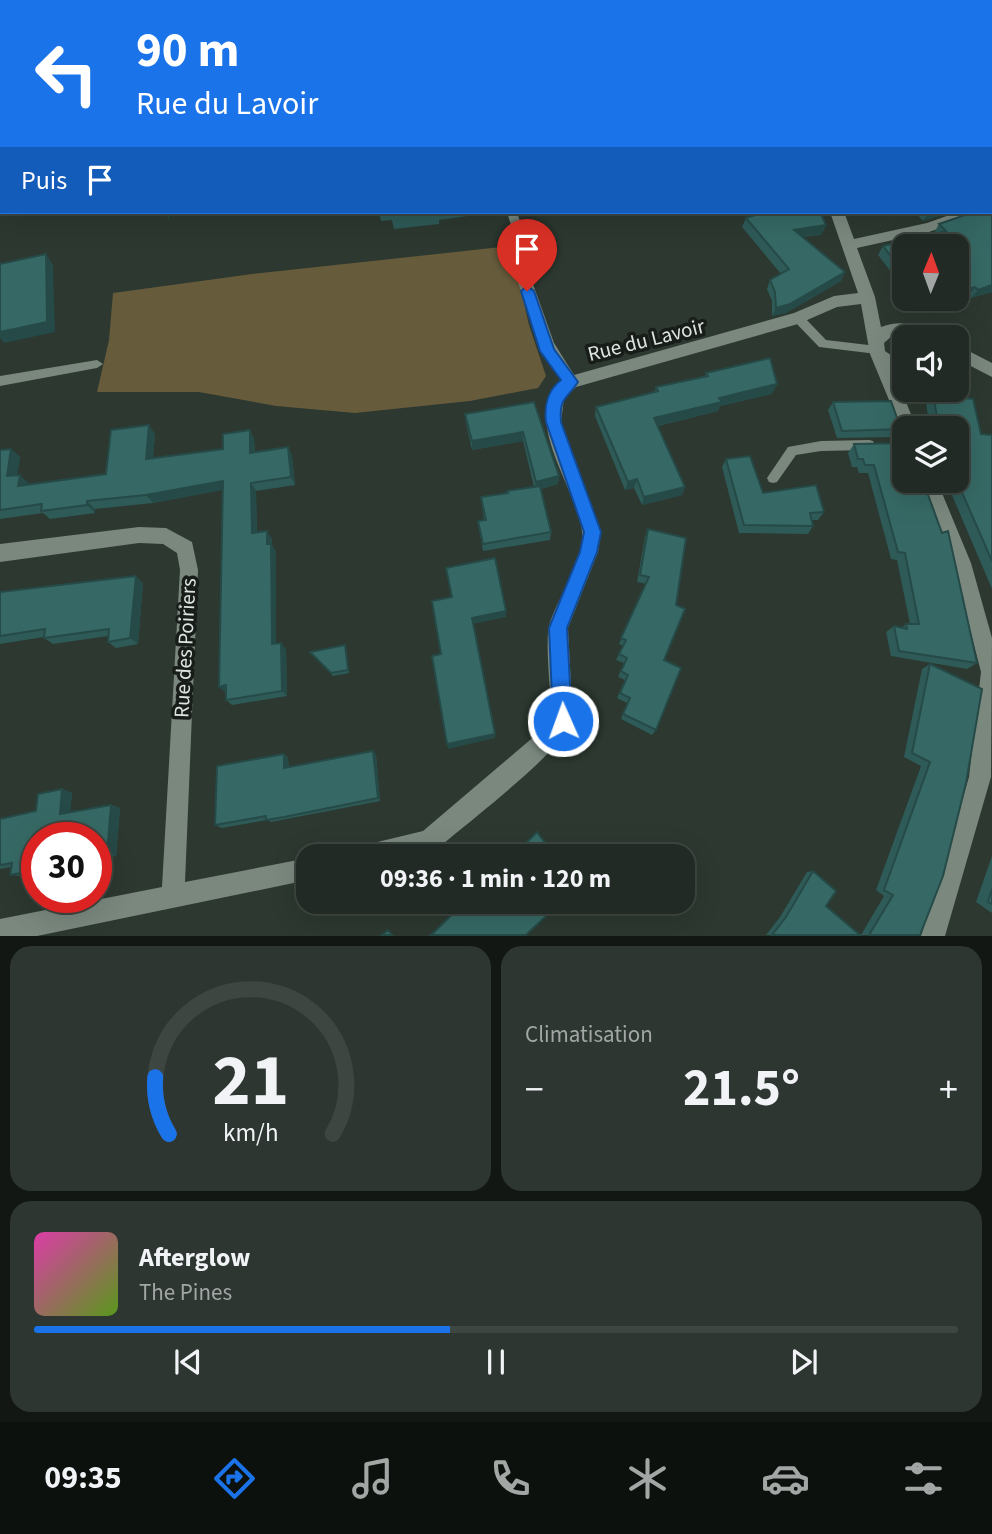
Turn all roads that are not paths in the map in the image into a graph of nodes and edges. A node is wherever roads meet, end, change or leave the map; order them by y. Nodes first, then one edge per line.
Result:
1 (513, 214) edge
2 (838, 214) edge
3 (966, 214) edge
4 (849, 245) junction
5 (530, 252) joint
6 (868, 300) junction
7 (798, 318) junction
8 (902, 325) edge
9 (892, 329) edge
10 (877, 349) junction
11 (969, 358) edge
12 (97, 364) dead end
13 (892, 367) edge
14 (969, 367) edge
15 (990, 370) edge
16 (0, 381) edge
17 (571, 382) junction
18 (904, 416) edge
19 (877, 445) edge
20 (773, 478) dead end
21 (933, 493) edge
22 (0, 553) edge
23 (416, 844) edge
24 (296, 871) edge
25 (173, 896) junction
26 (0, 931) edge
27 (933, 936) edge

1 - 5 lane
2 - 4 street
3 - 4 street
4 - 6 street
5 - 17 street, Rue du Lavoir
6 - 7 street, Rue du Lavoir
6 - 8 street
6 - 10 street
7 - 10 lane
7 - 17 street, Rue du Lavoir
9 - 10 street
10 - 13 street
10 - 18 street
11 - 15 street
12 - 16 lane
14 - 15 street
17 - 23 street
19 - 20 lane
21 - 27 street
22 - 25 street, Rue des Poiriers
24 - 25 street
25 - 26 street

